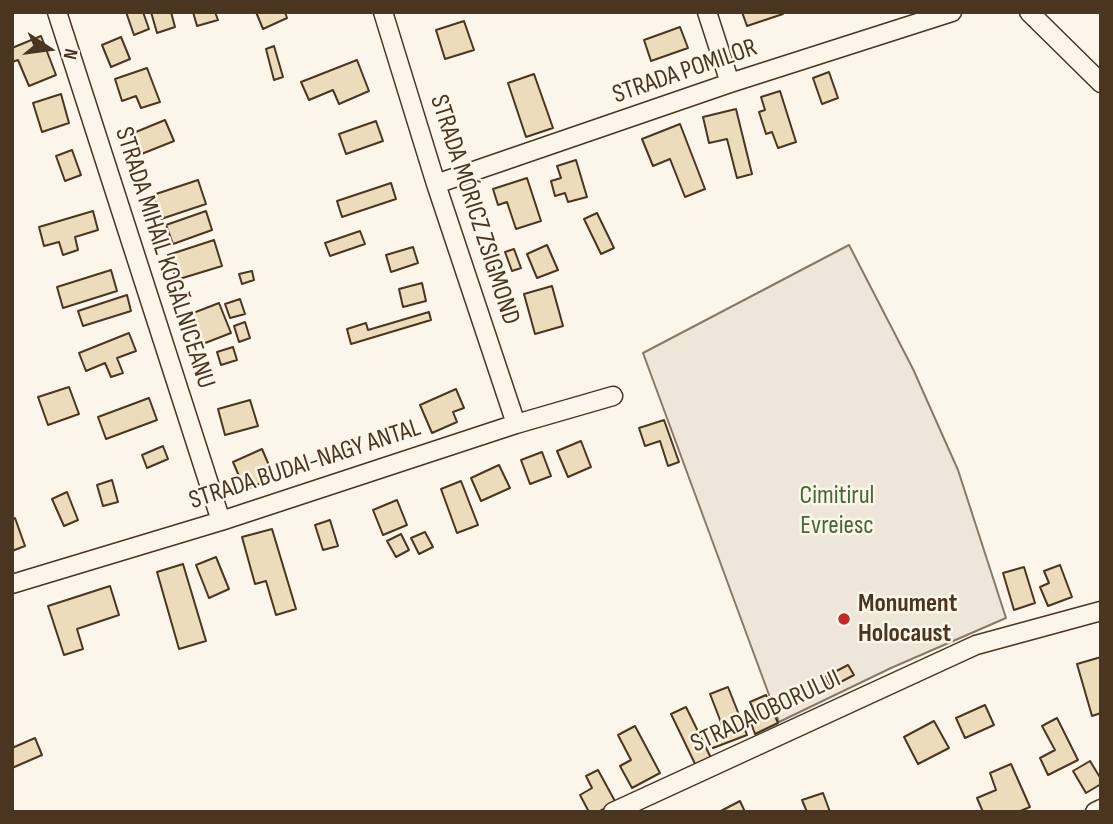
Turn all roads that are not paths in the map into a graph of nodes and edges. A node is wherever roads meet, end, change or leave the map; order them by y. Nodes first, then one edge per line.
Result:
1 (57, 12) edge
2 (383, 12) edge
3 (708, 12) edge
4 (951, 12) edge
5 (1029, 12) edge
6 (730, 83) junction
7 (1101, 83) edge
8 (436, 184) junction
9 (613, 396) dead end
10 (516, 424) junction
11 (221, 521) junction
12 (12, 584) edge
13 (1101, 611) edge
14 (1101, 809) edge
15 (613, 812) edge
16 (1095, 812) edge

1 - 11 street, STRADA MIHAIL KOGĂLNICEANU
2 - 8 street, STRADA MÓRICZ ZSIGMOND
3 - 6 street
4 - 6 street, STRADA POMILOR
5 - 7 street
6 - 8 street, STRADA POMILOR
8 - 10 street, STRADA MÓRICZ ZSIGMOND
9 - 10 street, STRADA BUDAI-NAGY ANTAL
10 - 11 street, STRADA BUDAI-NAGY ANTAL
11 - 12 street, STRADA BUDAI-NAGY ANTAL
13 - 15 street, STRADA OBORULUI
14 - 16 street

